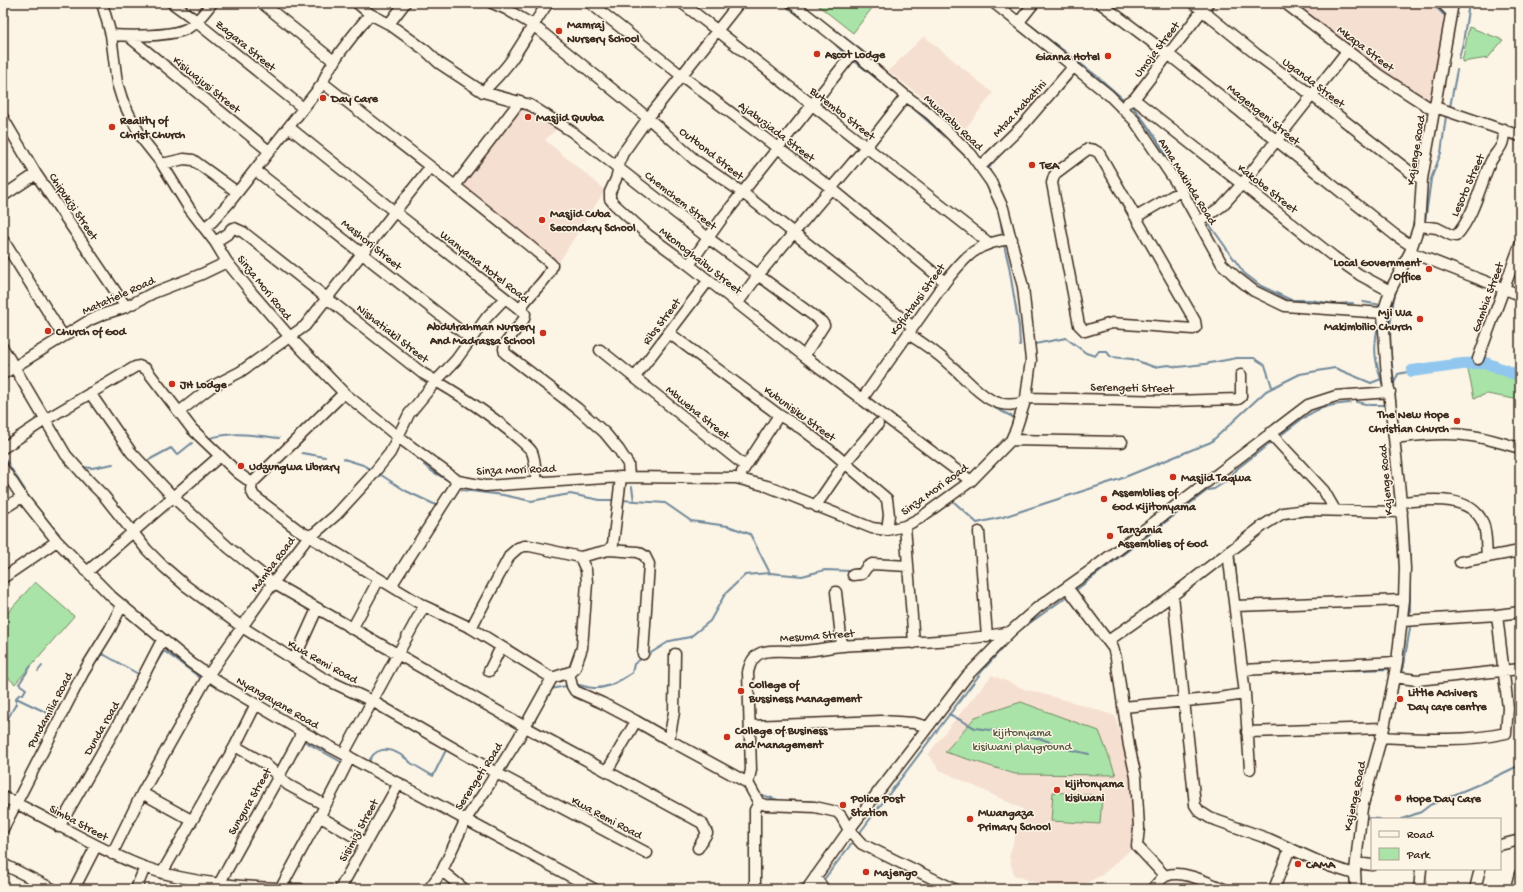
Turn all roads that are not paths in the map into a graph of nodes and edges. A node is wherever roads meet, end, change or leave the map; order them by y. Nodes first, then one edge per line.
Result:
1 (102, 3) edge
2 (172, 3) edge
3 (212, 3) edge
4 (262, 3) edge
5 (357, 3) edge
6 (405, 3) edge
7 (492, 3) edge
8 (548, 3) edge
9 (590, 3) edge
10 (682, 3) edge
11 (739, 3) edge
12 (792, 3) edge
13 (994, 3) edge
14 (1034, 3) edge
15 (1100, 3) edge
16 (1193, 3) edge
17 (1285, 3) edge
18 (1442, 3) edge
19 (1206, 7) edge
20 (1452, 8) edge
21 (370, 14) junction
22 (196, 22) junction
23 (1019, 22) junction
24 (389, 24) junction
25 (533, 25) junction
26 (718, 30) junction
27 (110, 35) junction
28 (128, 36) junction
29 (1347, 51) junction
30 (854, 52) junction
31 (1168, 54) junction
32 (335, 62) junction
33 (1074, 66) junction
34 (682, 76) junction
35 (323, 84) junction
36 (483, 92) junction
37 (906, 96) junction
38 (1312, 96) junction
39 (1134, 99) junction
40 (520, 101) junction
41 (811, 106) junction
42 (1121, 106) junction
43 (1436, 107) junction
44 (303, 108) junction
45 (3, 118) edge
46 (648, 118) junction
47 (290, 128) junction
48 (1504, 129) junction
49 (1520, 136) edge
50 (1276, 140) junction
51 (778, 148) junction
52 (866, 148) junction
53 (269, 151) junction
54 (162, 164) junction
55 (981, 166) junction
56 (430, 167) junction
57 (617, 167) junction
58 (255, 170) junction
59 (36, 174) junction
60 (1422, 179) junction
61 (1242, 184) junction
62 (456, 186) junction
63 (831, 188) junction
64 (1181, 190) junction
65 (237, 192) junction
66 (742, 193) junction
67 (3, 196) edge
68 (395, 212) junction
69 (1136, 217) junction
70 (1199, 222) junction
71 (1419, 226) junction
72 (204, 228) junction
73 (793, 233) junction
74 (708, 238) junction
75 (1012, 239) junction
76 (3, 240) edge
77 (215, 242) junction
78 (989, 243) junction
79 (1520, 245) edge
80 (1411, 249) junction
81 (362, 253) junction
82 (228, 262) junction
83 (689, 265) junction
84 (759, 274) junction
85 (708, 281) junction
86 (945, 282) junction
87 (1503, 288) junction
88 (1390, 291) junction
89 (1520, 295) edge
90 (327, 298) junction
91 (505, 298) junction
92 (737, 304) junction
93 (126, 307) junction
94 (520, 310) junction
95 (1381, 312) junction
96 (910, 330) junction
97 (669, 333) junction
98 (63, 336) junction
99 (290, 337) junction
100 (472, 339) junction
101 (3, 348) edge
102 (600, 350) dead end
103 (804, 356) junction
104 (1478, 359) dead end
105 (14, 368) junction
106 (3, 374) edge
107 (1241, 375) dead end
108 (635, 377) junction
109 (436, 381) junction
110 (90, 392) junction
111 (1390, 392) junction
112 (344, 393) junction
113 (862, 399) junction
114 (1025, 400) junction
115 (179, 412) junction
116 (779, 415) junction
117 (45, 420) junction
118 (878, 424) dead end
119 (1270, 433) junction
120 (398, 437) junction
121 (1395, 438) junction
122 (1011, 440) junction
123 (1122, 442) dead end
124 (3, 448) edge
125 (1520, 448) edge
126 (220, 456) junction
127 (845, 463) junction
128 (745, 466) junction
129 (3, 468) edge
130 (625, 477) junction
131 (736, 478) junction
132 (458, 481) junction
133 (971, 481) junction
134 (537, 482) junction
135 (252, 483) junction
136 (22, 497) junction
137 (174, 498) junction
138 (817, 507) junction
139 (1401, 507) junction
140 (3, 509) edge
141 (1335, 510) junction
142 (905, 526) junction
143 (887, 530) junction
144 (979, 532) dead end
145 (133, 533) junction
146 (309, 536) junction
147 (57, 541) junction
148 (609, 550) junction
149 (1520, 551) edge
150 (1228, 552) junction
151 (580, 557) junction
152 (1486, 557) junction
153 (1460, 562) dead end
154 (908, 566) junction
155 (87, 572) junction
156 (853, 575) dead end
157 (3, 578) edge
158 (379, 579) junction
159 (273, 583) junction
160 (391, 586) junction
161 (1067, 587) junction
162 (836, 592) dead end
163 (1173, 595) junction
164 (1404, 600) junction
165 (122, 605) junction
166 (424, 606) junction
167 (1235, 606) junction
168 (317, 609) junction
169 (1520, 612) edge
170 (1497, 615) junction
171 (1403, 621) junction
172 (242, 627) junction
173 (472, 628) junction
174 (352, 629) junction
175 (1010, 632) junction
176 (987, 637) junction
177 (162, 640) junction
178 (1108, 641) junction
179 (914, 643) junction
180 (842, 646) junction
181 (501, 647) junction
182 (643, 654) dead end
183 (675, 654) dead end
184 (398, 655) junction
185 (294, 660) junction
186 (1397, 662) junction
187 (1520, 669) edge
188 (1242, 670) junction
189 (1504, 670) junction
190 (489, 671) dead end
191 (569, 673) junction
192 (208, 674) junction
193 (1394, 677) junction
194 (552, 678) junction
195 (1245, 694) junction
196 (372, 701) junction
197 (1184, 702) junction
198 (256, 704) junction
199 (1123, 707) junction
200 (636, 721) junction
201 (526, 726) junction
202 (750, 726) junction
203 (928, 727) junction
204 (301, 731) junction
205 (1247, 732) junction
206 (1382, 732) junction
207 (669, 740) junction
208 (235, 746) junction
209 (347, 755) junction
210 (1250, 769) dead end
211 (607, 771) junction
212 (496, 772) junction
213 (278, 776) junction
214 (399, 783) junction
215 (748, 783) junction
216 (142, 793) junction
217 (3, 796) edge
218 (16, 802) junction
219 (759, 803) junction
220 (325, 805) junction
221 (319, 816) junction
222 (466, 819) junction
223 (191, 820) junction
224 (59, 827) junction
225 (3, 829) edge
226 (850, 830) junction
227 (1520, 840) edge
228 (365, 842) junction
229 (1501, 845) edge
230 (96, 846) junction
231 (698, 848) dead end
232 (1290, 848) junction
233 (647, 853) dead end
234 (112, 854) junction
235 (3, 864) edge
236 (1371, 864) edge
237 (145, 867) junction
238 (1356, 867) junction
239 (1422, 870) edge
240 (1480, 870) edge
241 (442, 871) junction
242 (162, 873) junction
243 (1520, 874) edge
244 (1165, 876) junction
245 (815, 877) junction
246 (219, 884) junction
247 (198, 885) edge
248 (255, 888) edge
249 (281, 888) edge
250 (53, 889) edge
251 (74, 889) edge
252 (136, 889) edge
253 (300, 889) edge
254 (340, 889) edge
255 (428, 889) edge
256 (464, 889) edge
257 (594, 889) edge
258 (755, 889) edge
259 (807, 889) edge
260 (824, 889) edge
261 (954, 889) edge
262 (1152, 889) edge
263 (1224, 889) edge
264 (1274, 889) edge
265 (1356, 889) edge
266 (1419, 889) edge
267 (1475, 889) edge
268 (1516, 889) edge

1 - 27 street, Sinza Mori Road
2 - 22 street, Zagara Street
3 - 22 street
4 - 32 street
5 - 21 street, Chemchem Street
6 - 24 street
7 - 25 street, Outbond Street
8 - 25 street
9 - 34 street, Ajabuziada Street
10 - 26 street, Butembo Street
11 - 26 street, Mkonoghaibu Street
12 - 30 street, Mwarabu Road
13 - 23 street, Anna Makinda Road
14 - 23 street
15 - 31 street, Magengeni Street
16 - 19 street, Uganda Street
17 - 29 street, Mkapa Street
18 - 20 street
19 - 31 street, Umoja Street
19 - 38 street, Uganda Street
20 - 43 street, Kajenge Road
21 - 24 street, Chemchem Street
21 - 32 street
22 - 28 street
22 - 44 street, Zagara Street
23 - 33 street, Anna Makinda Road
24 - 36 street, Chemchem Street
25 - 36 street
25 - 46 street, Outbond Street
26 - 34 street, Mkonoghaibu Street
26 - 41 street, Butembo Street
27 - 28 street
27 - 54 street, Sinza Mori Road
28 - 53 street, Kisiwajusi Street
29 - 38 street
29 - 43 street, Mkapa Street
30 - 37 street, Mwarabu Road
30 - 41 street
31 - 39 street, Umoja Street
31 - 50 street, Magengeni Street
32 - 35 street
33 - 42 street, Anna Makinda Road
33 - 55 street, Mtaa Mabatini
34 - 46 street, Mkonoghaibu Street
34 - 51 street, Ajabuziada Street
35 - 44 street
35 - 56 street
36 - 40 street, Chemchem Street
37 - 52 street
37 - 55 street, Mwarabu Road
38 - 50 street
38 - 60 street, Uganda Street
39 - 42 street, Umoja Street
39 - 61 street, Kakobe Street
40 - 57 street, Chemchem Street
40 - 62 street
41 - 51 street
41 - 52 street, Butembo Street
42 - 64 street, Anna Makinda Road
43 - 48 street, Mkapa Street
43 - 60 street, Kajenge Road
44 - 47 street
45 - 59 street, Chipukizi Street
46 - 57 street, Mkonoghaibu Street
46 - 66 street, Outbond Street
47 - 53 street
47 - 68 street, Wanyama Hotel Road
48 - 49 street, Mkapa Street
48 - 71 street, Lesoto Street
50 - 61 street
50 - 80 street, Magengeni Street
51 - 63 street, Ajabuziada Street
51 - 66 street
52 - 63 street
52 - 78 street, Butembo Street
53 - 58 street
54 - 65 street
54 - 72 street, Sinza Mori Road
55 - 75 street, Mwarabu Road
56 - 62 street
56 - 68 street
57 - 74 street, Chemchem Street
57 - 83 street, Mkonoghaibu Street
58 - 65 street
58 - 81 street, Mashori Street
59 - 67 street
59 - 93 street, Chipukizi Street
60 - 71 street, Kajenge Road
61 - 70 street
61 - 88 street, Kakobe Street
62 - 94 street
63 - 73 street
63 - 86 street, Ajabuziada Street
64 - 69 street
64 - 70 street, Anna Makinda Road
65 - 72 street
66 - 73 street, Outbond Street
66 - 74 street
68 - 81 street
68 - 91 street, Wanyama Hotel Road
69 - 69 street
70 - 95 street, Anna Makinda Road
71 - 80 street, Kajenge Road
72 - 77 street, Sinza Mori Road
73 - 84 street
73 - 96 street, Outbond Street
74 - 83 street
74 - 84 street, Chemchem Street
75 - 78 street, Kofiatausi Street
75 - 114 street, Mwarabu Road
76 - 98 street
77 - 82 street, Sinza Mori Road
77 - 90 street, Nishatiakil Street
78 - 86 street, Kofiatausi Street
79 - 87 street, Gambia Street
80 - 87 street, Magengeni Street
80 - 88 street, Kajenge Road
81 - 90 street
81 - 100 street, Mashori Street
82 - 93 street, Matatiele Road
82 - 99 street, Sinza Mori Road
83 - 85 street, Mkonoghaibu Street
84 - 92 street
84 - 103 street, Chemchem Street
85 - 92 street, Mkonoghaibu Street
85 - 97 street, Ribs Street
86 - 96 street, Kofiatausi Street
87 - 89 street, Magengeni Street
87 - 104 street, Gambia Street
88 - 95 street, Kajenge Road
90 - 99 street
90 - 109 street, Nishatiakil Street
91 - 94 street, Wanyama Hotel Road
91 - 100 street, Mamba Road
92 - 103 street, Mkonoghaibu Street
93 - 98 street, Matatiele Road
94 - 130 street, Wanyama Hotel Road
95 - 111 street, Kajenge Road
96 - 113 street, Kofiatausi Street
96 - 114 street, Serengeti Street
97 - 108 street, Ribs Street
97 - 116 street, Kubunisiku Street
98 - 105 street, Matatiele Road
99 - 112 street, Sinza Mori Road
99 - 115 street
100 - 109 street, Mamba Road
101 - 105 street, Kwa Remi Road
102 - 108 street, Mbweha Street
103 - 113 street, Mkonoghaibu Street
105 - 106 street, Matatiele Road
105 - 117 street, Kwa Remi Road
107 - 114 street, Serengeti Street
108 - 128 street, Mbweha Street
109 - 120 street, Mamba Road
109 - 134 street, Nishatiakil Street
110 - 115 street
110 - 117 street
110 - 137 street
111 - 119 street
111 - 121 street, Kajenge Road
112 - 120 street, Sinza Mori Road
112 - 135 street
113 - 133 street, Mkonoghaibu Street
114 - 122 street, Sinza Mori Road
115 - 126 street
116 - 127 street, Kubunisiku Street
116 - 128 street
117 - 124 street
117 - 145 street, Kwa Remi Road
118 - 127 street
119 - 141 street
119 - 161 street
120 - 132 street, Sinza Mori Road
120 - 146 street, Mamba Road
121 - 125 street
121 - 139 street, Kajenge Road
122 - 123 street
122 - 133 street, Sinza Mori Road
126 - 135 street
126 - 137 street
127 - 138 street
127 - 143 street, Kubunisiku Street
128 - 131 street
129 - 136 street, Nyangayane Road
130 - 131 street, Sinza Mori Road
130 - 134 street, Sinza Mori Road
130 - 148 street
131 - 138 street, Sinza Mori Road
132 - 134 street, Sinza Mori Road
132 - 160 street
133 - 142 street, Sinza Mori Road
135 - 146 street
136 - 140 street
136 - 147 street, Nyangayane Road
137 - 145 street
137 - 159 street
138 - 143 street, Sinza Mori Road
139 - 141 street
139 - 152 street
139 - 164 street, Kajenge Road
141 - 150 street
142 - 143 street, Sinza Mori Road
142 - 154 street
144 - 176 street
145 - 155 street
145 - 172 street, Kwa Remi Road
146 - 158 street
146 - 159 street, Mamba Road
147 - 155 street, Nyangayane Road
147 - 157 street
148 - 151 street
148 - 182 street
149 - 152 street
150 - 163 street
150 - 167 street
151 - 173 street
151 - 191 street
152 - 153 street
154 - 156 street
154 - 179 street
155 - 165 street, Nyangayane Road
158 - 160 street
158 - 174 street
159 - 168 street
159 - 172 street, Mamba Road
160 - 166 street
161 - 175 street
161 - 178 street
162 - 180 street
163 - 178 street
163 - 197 street
164 - 167 street
164 - 171 street, Kajenge Road
165 - 177 street, Nyangayane Road
165 - 218 street, Pundamilia Road
166 - 173 street
166 - 184 street
167 - 188 street
168 - 174 street
168 - 185 street
169 - 170 street
170 - 171 street
170 - 189 street
171 - 186 street, Kajenge Road
172 - 185 street, Kwa Remi Road
172 - 192 street, Mamba Road
173 - 181 street
174 - 184 street
175 - 176 street, Mesuma Street
175 - 203 street
176 - 179 street, Mesuma Street
177 - 192 street, Nyangayane Road
177 - 224 street, Dunda road
178 - 199 street
179 - 180 street, Mesuma Street
180 - 202 street, Mesuma Street
181 - 190 street
181 - 194 street
183 - 207 street
184 - 196 street
184 - 201 street
185 - 196 street, Kwa Remi Road
186 - 188 street
186 - 193 street, Kajenge Road
187 - 189 street
188 - 195 street
189 - 193 street
189 - 206 street
191 - 194 street
191 - 200 street
192 - 198 street, Nyangayane Road
192 - 216 street, Mamba Road
193 - 206 street, Kajenge Road
194 - 201 street, Serengeti Road
195 - 197 street
195 - 205 street
196 - 209 street
196 - 212 street, Kwa Remi Road
197 - 199 street
197 - 232 street
198 - 204 street, Nyangayane Road
198 - 208 street
199 - 244 street
200 - 207 street
200 - 211 street
201 - 211 street
201 - 212 street, Serengeti Road
202 - 203 street
202 - 215 street, Mesuma Street
203 - 226 street
204 - 209 street, Nyangayane Road
204 - 213 street, Sungura Street
205 - 206 street
205 - 210 street
206 - 238 street, Kajenge Road
207 - 215 street
208 - 213 street
208 - 223 street
209 - 214 street, Nyangayane Road
209 - 220 street
211 - 231 street
212 - 222 street, Serengeti Road
212 - 233 street, Kwa Remi Road
213 - 220 street
213 - 246 street, Sungura Street
214 - 222 street, Nyangayane Road
214 - 228 street, Sisimizi Street
215 - 219 street
216 - 223 street
216 - 234 street, Mamba Road
217 - 218 street, Simba Street
218 - 224 street, Simba Street
218 - 225 street, Pundamilia Road
219 - 226 street
219 - 258 street
220 - 221 street
221 - 228 street
221 - 249 street
222 - 241 street, Serengeti Road
222 - 257 street, Nyangayane Road
223 - 242 street
224 - 230 street, Simba Street
226 - 245 street
226 - 261 street
227 - 229 street
228 - 254 street, Sisimizi Street
230 - 234 street, Simba Street
230 - 251 street
232 - 238 street
232 - 264 street
234 - 237 street, Simba Street
235 - 250 street
236 - 238 street
237 - 242 street
237 - 252 street
238 - 265 street, Kajenge Road
239 - 266 street
240 - 267 street
241 - 255 street, Serengeti Road
241 - 256 street
242 - 247 street
243 - 268 street
244 - 262 street
244 - 263 street
245 - 259 street
245 - 260 street
246 - 247 street
246 - 248 street
248 - 249 street
249 - 253 street

